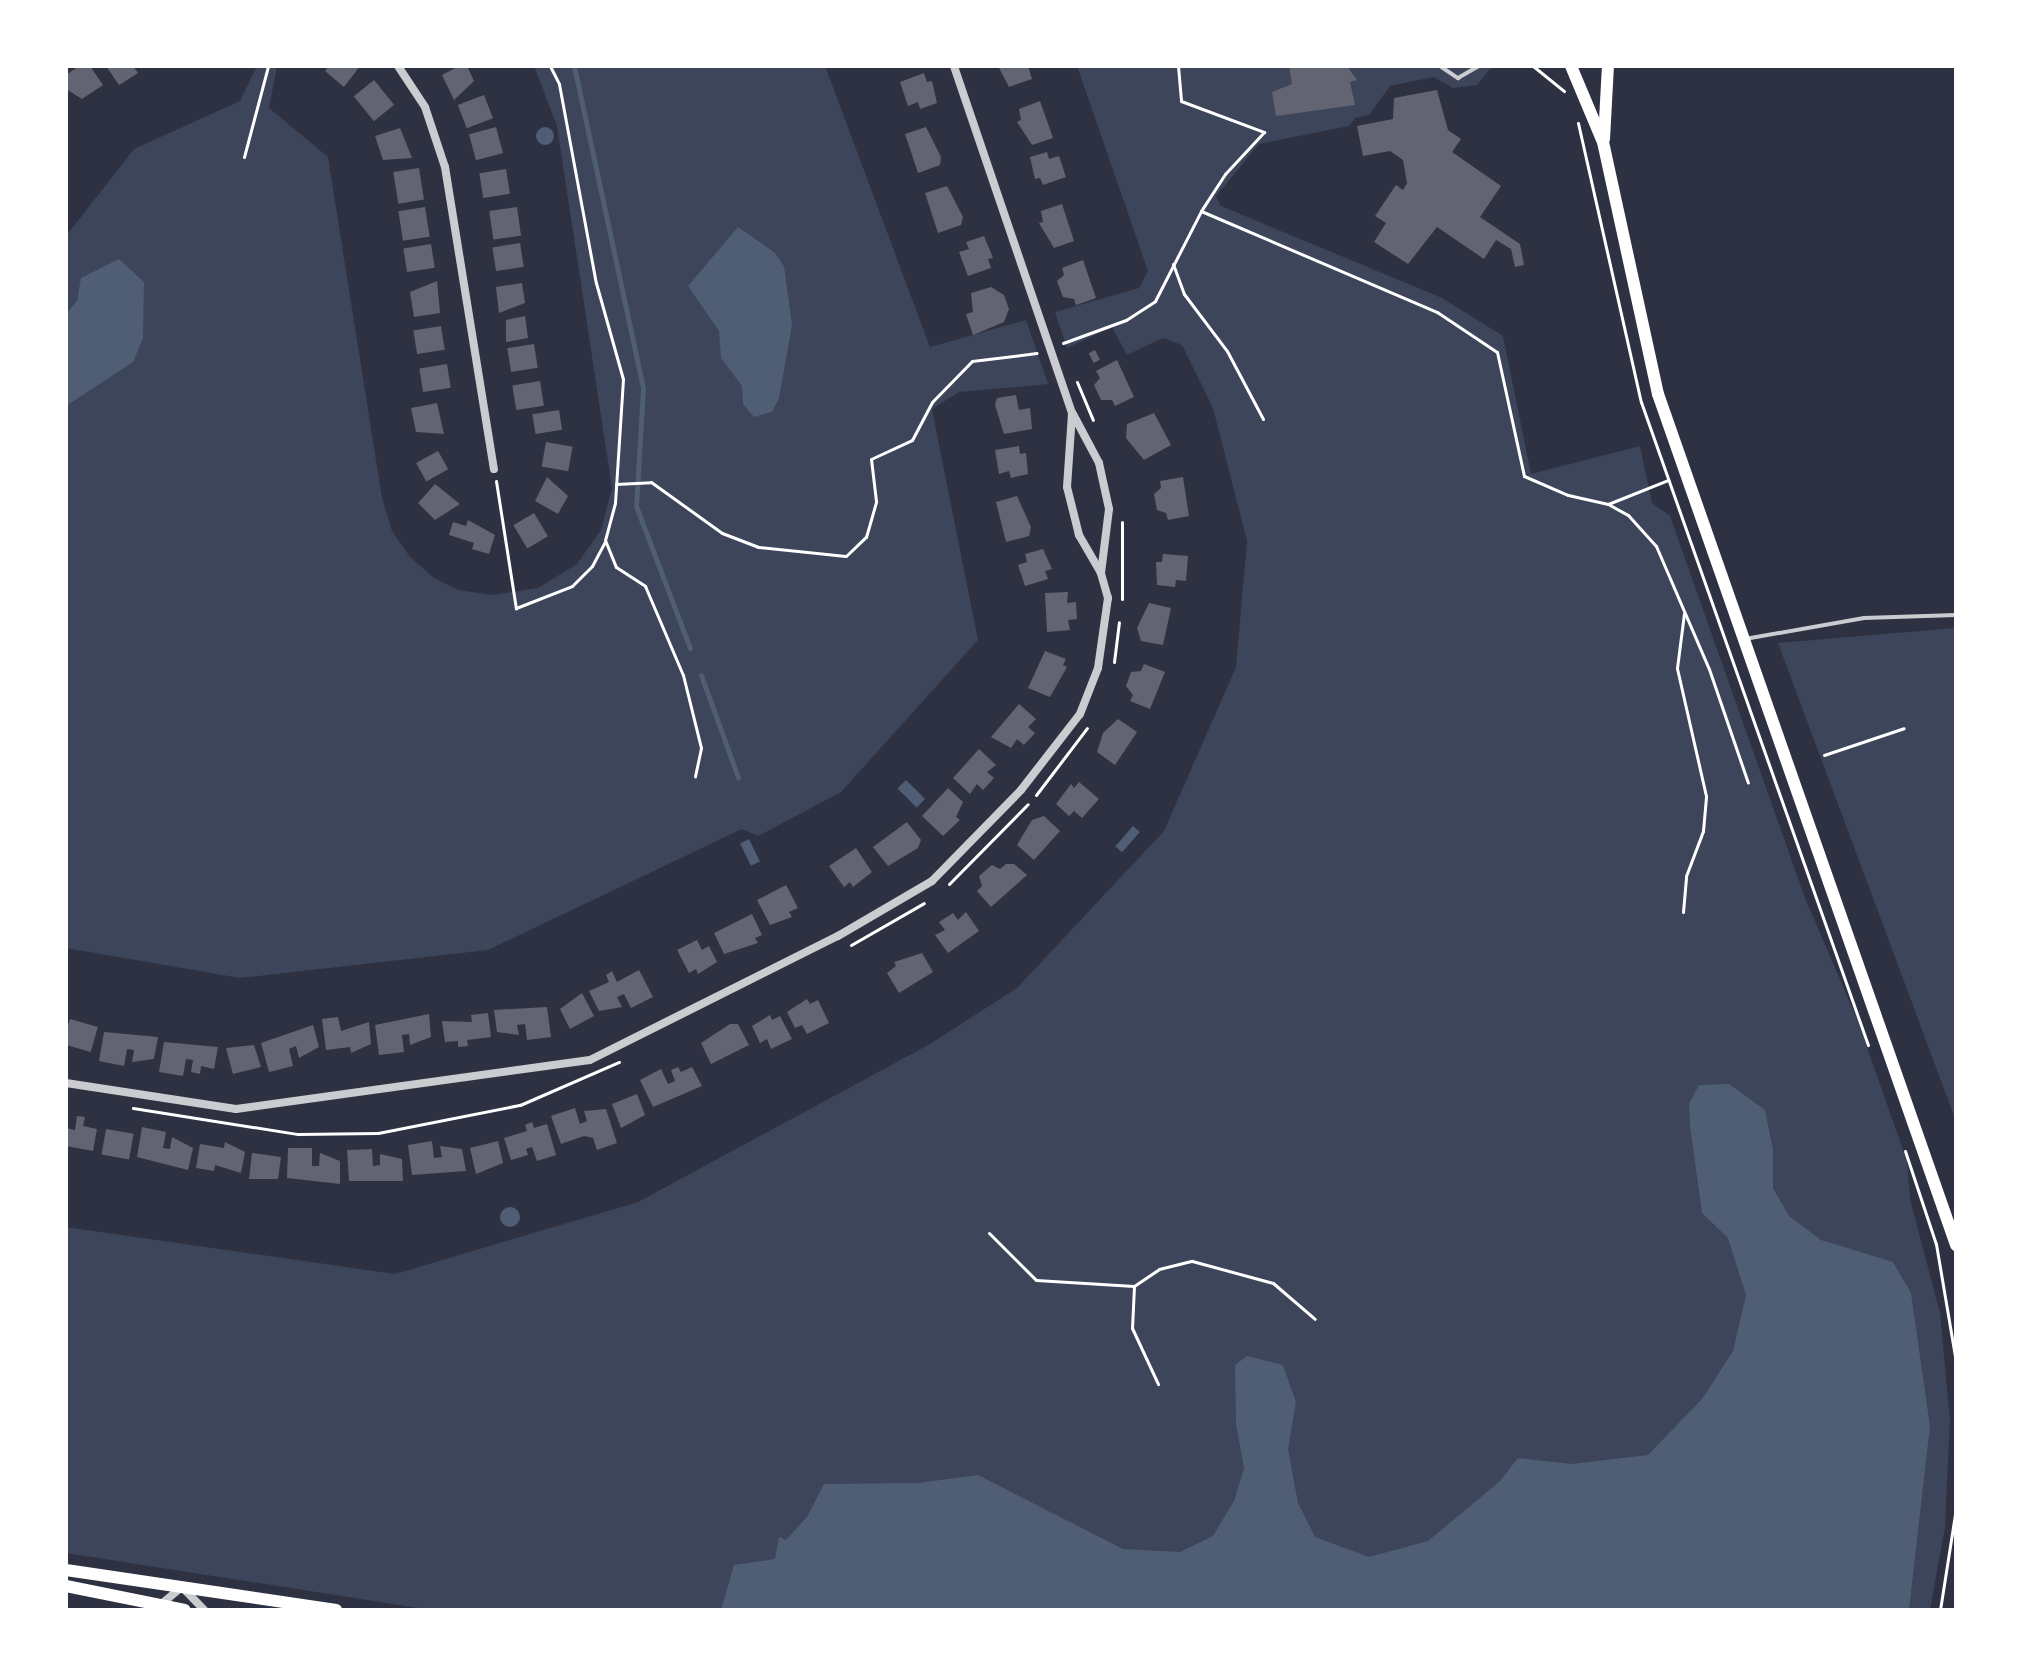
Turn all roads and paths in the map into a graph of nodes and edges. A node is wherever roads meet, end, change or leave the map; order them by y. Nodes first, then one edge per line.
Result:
1 (268, 66) edge
2 (398, 66) edge
3 (550, 66) edge
4 (954, 66) edge
5 (1178, 66) edge
6 (1440, 66) edge
7 (1479, 66) edge
8 (1533, 66) edge
9 (1571, 66) edge
10 (1608, 66) edge
11 (1568, 96) dead end
12 (1575, 113) dead end
13 (1603, 142) junction
14 (244, 157) dead end
15 (1201, 211) junction
16 (1173, 264) junction
17 (1051, 348) junction
18 (1072, 371) dead end
19 (1072, 413) junction
20 (1263, 419) dead end
21 (1097, 429) dead end
22 (494, 469) joint
23 (1668, 480) junction
24 (616, 484) junction
25 (1608, 504) junction
26 (1121, 515) dead end
27 (605, 540) junction
28 (1101, 573) junction
29 (1685, 609) junction
30 (1956, 615) edge
31 (1744, 639) junction
32 (1111, 669) dead end
33 (1090, 722) dead end
34 (1904, 728) dead end
35 (1824, 755) dead end
36 (695, 776) dead end
37 (1748, 783) dead end
38 (947, 886) dead end
39 (926, 901) dead end
40 (1683, 912) dead end
41 (847, 947) dead end
42 (1872, 1055) dead end
43 (631, 1056) dead end
44 (66, 1083) edge
45 (120, 1106) dead end
46 (1900, 1137) dead end
47 (989, 1233) dead end
48 (1956, 1245) edge
49 (1134, 1286) junction
50 (1315, 1319) dead end
51 (1956, 1362) edge
52 (1158, 1384) dead end
53 (1956, 1508) edge
54 (66, 1570) edge
55 (66, 1586) edge
56 (182, 1587) junction
57 (158, 1608) edge
58 (185, 1610) edge
59 (204, 1610) edge
60 (336, 1610) edge
61 (1940, 1610) edge

1 - 14 path
2 - 22 street
3 - 24 path
4 - 17 street
5 - 15 path
6 - 7 lane
8 - 11 path
9 - 13 main road
10 - 13 main road
12 - 23 path
13 - 31 main road
15 - 16 path
15 - 25 path
16 - 17 path
16 - 20 path
17 - 19 street
17 - 24 path
18 - 21 path
19 - 28 street
19 - 28 street
22 - 27 path
23 - 25 path
23 - 42 path
24 - 27 path
25 - 29 path
26 - 32 path
27 - 36 path
28 - 44 street
29 - 37 path
29 - 40 path
30 - 31 lane
31 - 48 main road
33 - 38 path
34 - 35 path
39 - 41 path
43 - 45 path
46 - 51 path
47 - 49 path
49 - 50 path
49 - 52 path
53 - 61 path
54 - 56 main road
55 - 57 main road
56 - 57 street
56 - 59 street
56 - 60 main road
57 - 58 main road

